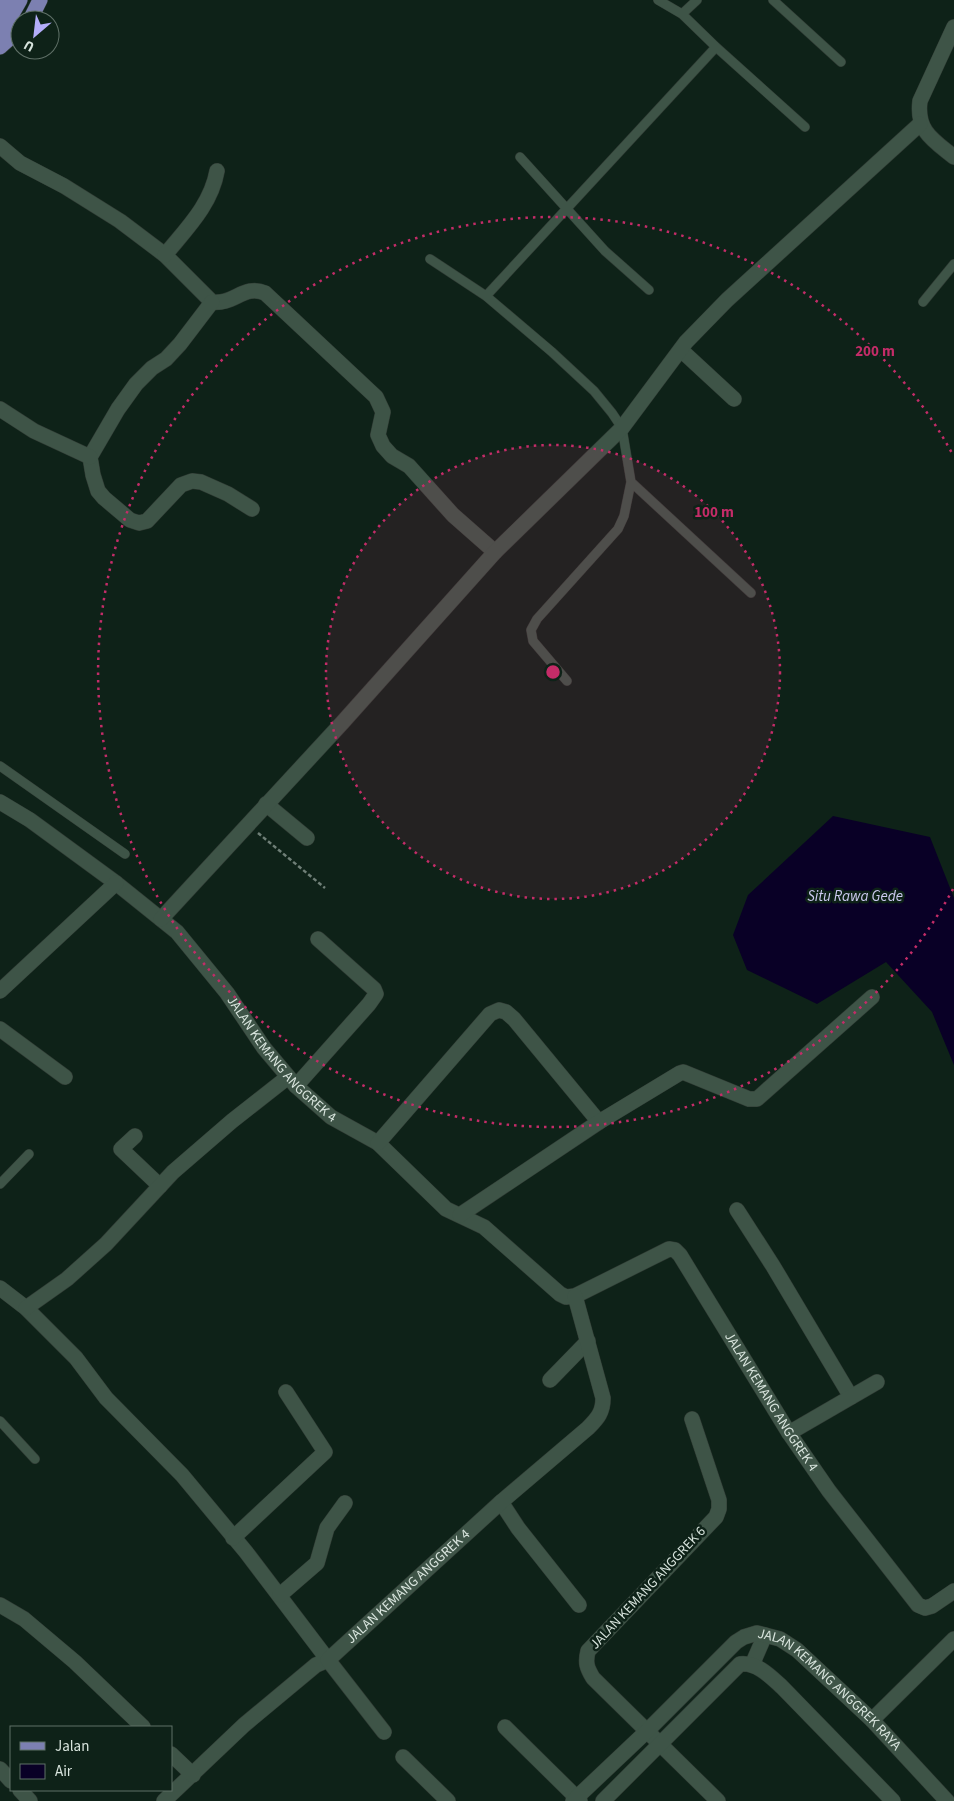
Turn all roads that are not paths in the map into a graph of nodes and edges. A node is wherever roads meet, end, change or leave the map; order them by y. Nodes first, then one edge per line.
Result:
1 (5, 0) edge
2 (20, 0) edge
3 (658, 0) edge
4 (697, 0) edge
5 (773, 0) edge
6 (682, 14) junction
7 (0, 15) edge
8 (954, 27) edge
9 (0, 36) edge
10 (10, 38) edge
11 (0, 47) edge
12 (716, 47) junction
13 (841, 62) dead end
14 (920, 124) junction
15 (805, 127) dead end
16 (0, 146) edge
17 (520, 157) dead end
18 (954, 157) edge
19 (217, 171) dead end
20 (567, 209) junction
21 (165, 255) junction
22 (430, 259) dead end
23 (954, 264) edge
24 (649, 290) dead end
25 (486, 296) junction
26 (212, 302) junction
27 (923, 302) dead end
28 (681, 350) junction
29 (734, 399) dead end
30 (0, 409) edge
31 (622, 428) junction
32 (90, 457) junction
33 (631, 482) junction
34 (252, 509) dead end
35 (495, 552) junction
36 (751, 593) dead end
37 (567, 681) dead end
38 (0, 766) edge
39 (0, 802) edge
40 (266, 804) junction
41 (307, 838) dead end
42 (125, 854) dead end
43 (116, 883) junction
44 (161, 919) junction
45 (318, 939) dead end
46 (0, 991) edge
47 (872, 997) dead end
48 (0, 1029) edge
49 (65, 1076) dead end
50 (292, 1082) junction
51 (599, 1122) junction
52 (135, 1136) dead end
53 (378, 1143) junction
54 (29, 1154) dead end
55 (0, 1184) edge
56 (160, 1186) junction
57 (737, 1210) dead end
58 (460, 1215) junction
59 (0, 1288) edge
60 (575, 1296) junction
61 (26, 1308) junction
62 (588, 1341) junction
63 (550, 1380) dead end
64 (877, 1382) dead end
65 (286, 1392) dead end
66 (851, 1397) junction
67 (692, 1420) dead end
68 (0, 1421) edge
69 (789, 1433) junction
70 (35, 1459) dead end
71 (501, 1502) junction
72 (345, 1504) dead end
73 (232, 1538) junction
74 (954, 1591) edge
75 (280, 1595) junction
76 (0, 1605) edge
77 (579, 1605) dead end
78 (765, 1635) junction
79 (953, 1641) edge
80 (328, 1660) junction
81 (752, 1665) junction
82 (872, 1720) junction
83 (142, 1726) edge
84 (505, 1727) dead end
85 (647, 1731) junction
86 (384, 1732) dead end
87 (659, 1743) junction
88 (172, 1755) edge
89 (403, 1757) dead end
90 (0, 1770) edge
91 (193, 1775) junction
92 (10, 1780) edge
93 (21, 1791) edge
94 (576, 1800) edge
95 (30, 1801) edge
96 (164, 1801) edge
97 (448, 1801) edge
98 (603, 1801) edge
99 (718, 1801) edge
100 (892, 1801) edge
101 (947, 1801) edge

1 - 7 main road
2 - 9 main road
3 - 6 lane
4 - 6 lane
5 - 13 lane
6 - 12 lane
8 - 14 street
10 - 11 main road
12 - 15 lane
12 - 20 lane
14 - 18 street
14 - 28 street
16 - 21 street
17 - 20 lane
19 - 21 street
20 - 24 lane
20 - 25 lane
21 - 26 street
22 - 25 lane
23 - 27 lane
25 - 31 lane
26 - 32 street
26 - 35 street
28 - 29 street
28 - 31 street
30 - 32 street
31 - 33 lane
31 - 35 street
32 - 34 street
33 - 36 lane
33 - 37 lane
35 - 40 street
38 - 42 lane
39 - 43 street, JALAN KEMANG ANGGREK 4
40 - 41 street
40 - 44 street
43 - 44 street, JALAN KEMANG ANGGREK 4
43 - 46 street
44 - 50 street, JALAN KEMANG ANGGREK 4
45 - 50 street
47 - 51 street
48 - 49 street
50 - 53 street, JALAN KEMANG ANGGREK 4
50 - 56 street
51 - 53 street
51 - 58 street
52 - 56 street
53 - 58 street, JALAN KEMANG ANGGREK 4
54 - 55 lane
56 - 61 street
57 - 66 street
58 - 60 street, JALAN KEMANG ANGGREK 4
59 - 61 street
60 - 62 street, JALAN KEMANG ANGGREK 4
60 - 69 street, JALAN KEMANG ANGGREK 4
61 - 73 street
62 - 63 street
62 - 71 street, JALAN KEMANG ANGGREK 4
64 - 66 street
65 - 73 street
66 - 69 street
67 - 85 street, JALAN KEMANG ANGGREK 6
68 - 70 lane
69 - 74 street, JALAN KEMANG ANGGREK 4
71 - 77 street
71 - 80 street, JALAN KEMANG ANGGREK 4
72 - 75 street
73 - 75 street
75 - 80 street
76 - 83 street
78 - 81 street
78 - 82 street, JALAN KEMANG ANGGREK RAYA
78 - 85 street, JALAN KEMANG ANGGREK RAYA
79 - 82 street
80 - 86 street
80 - 91 street, JALAN KEMANG ANGGREK 4
81 - 87 street, JALAN KEMANG ANGGREK RAYA
81 - 100 street, JALAN KEMANG ANGGREK RAYA
82 - 101 street, JALAN KEMANG ANGGREK RAYA
84 - 94 street
85 - 87 street, JALAN KEMANG ANGGREK 6
85 - 94 street, JALAN KEMANG ANGGREK RAYA
87 - 98 street, JALAN KEMANG ANGGREK RAYA
87 - 99 street, JALAN KEMANG ANGGREK 6
88 - 91 street
89 - 97 street
90 - 92 street
91 - 96 street, JALAN KEMANG ANGGREK 4
93 - 95 street

